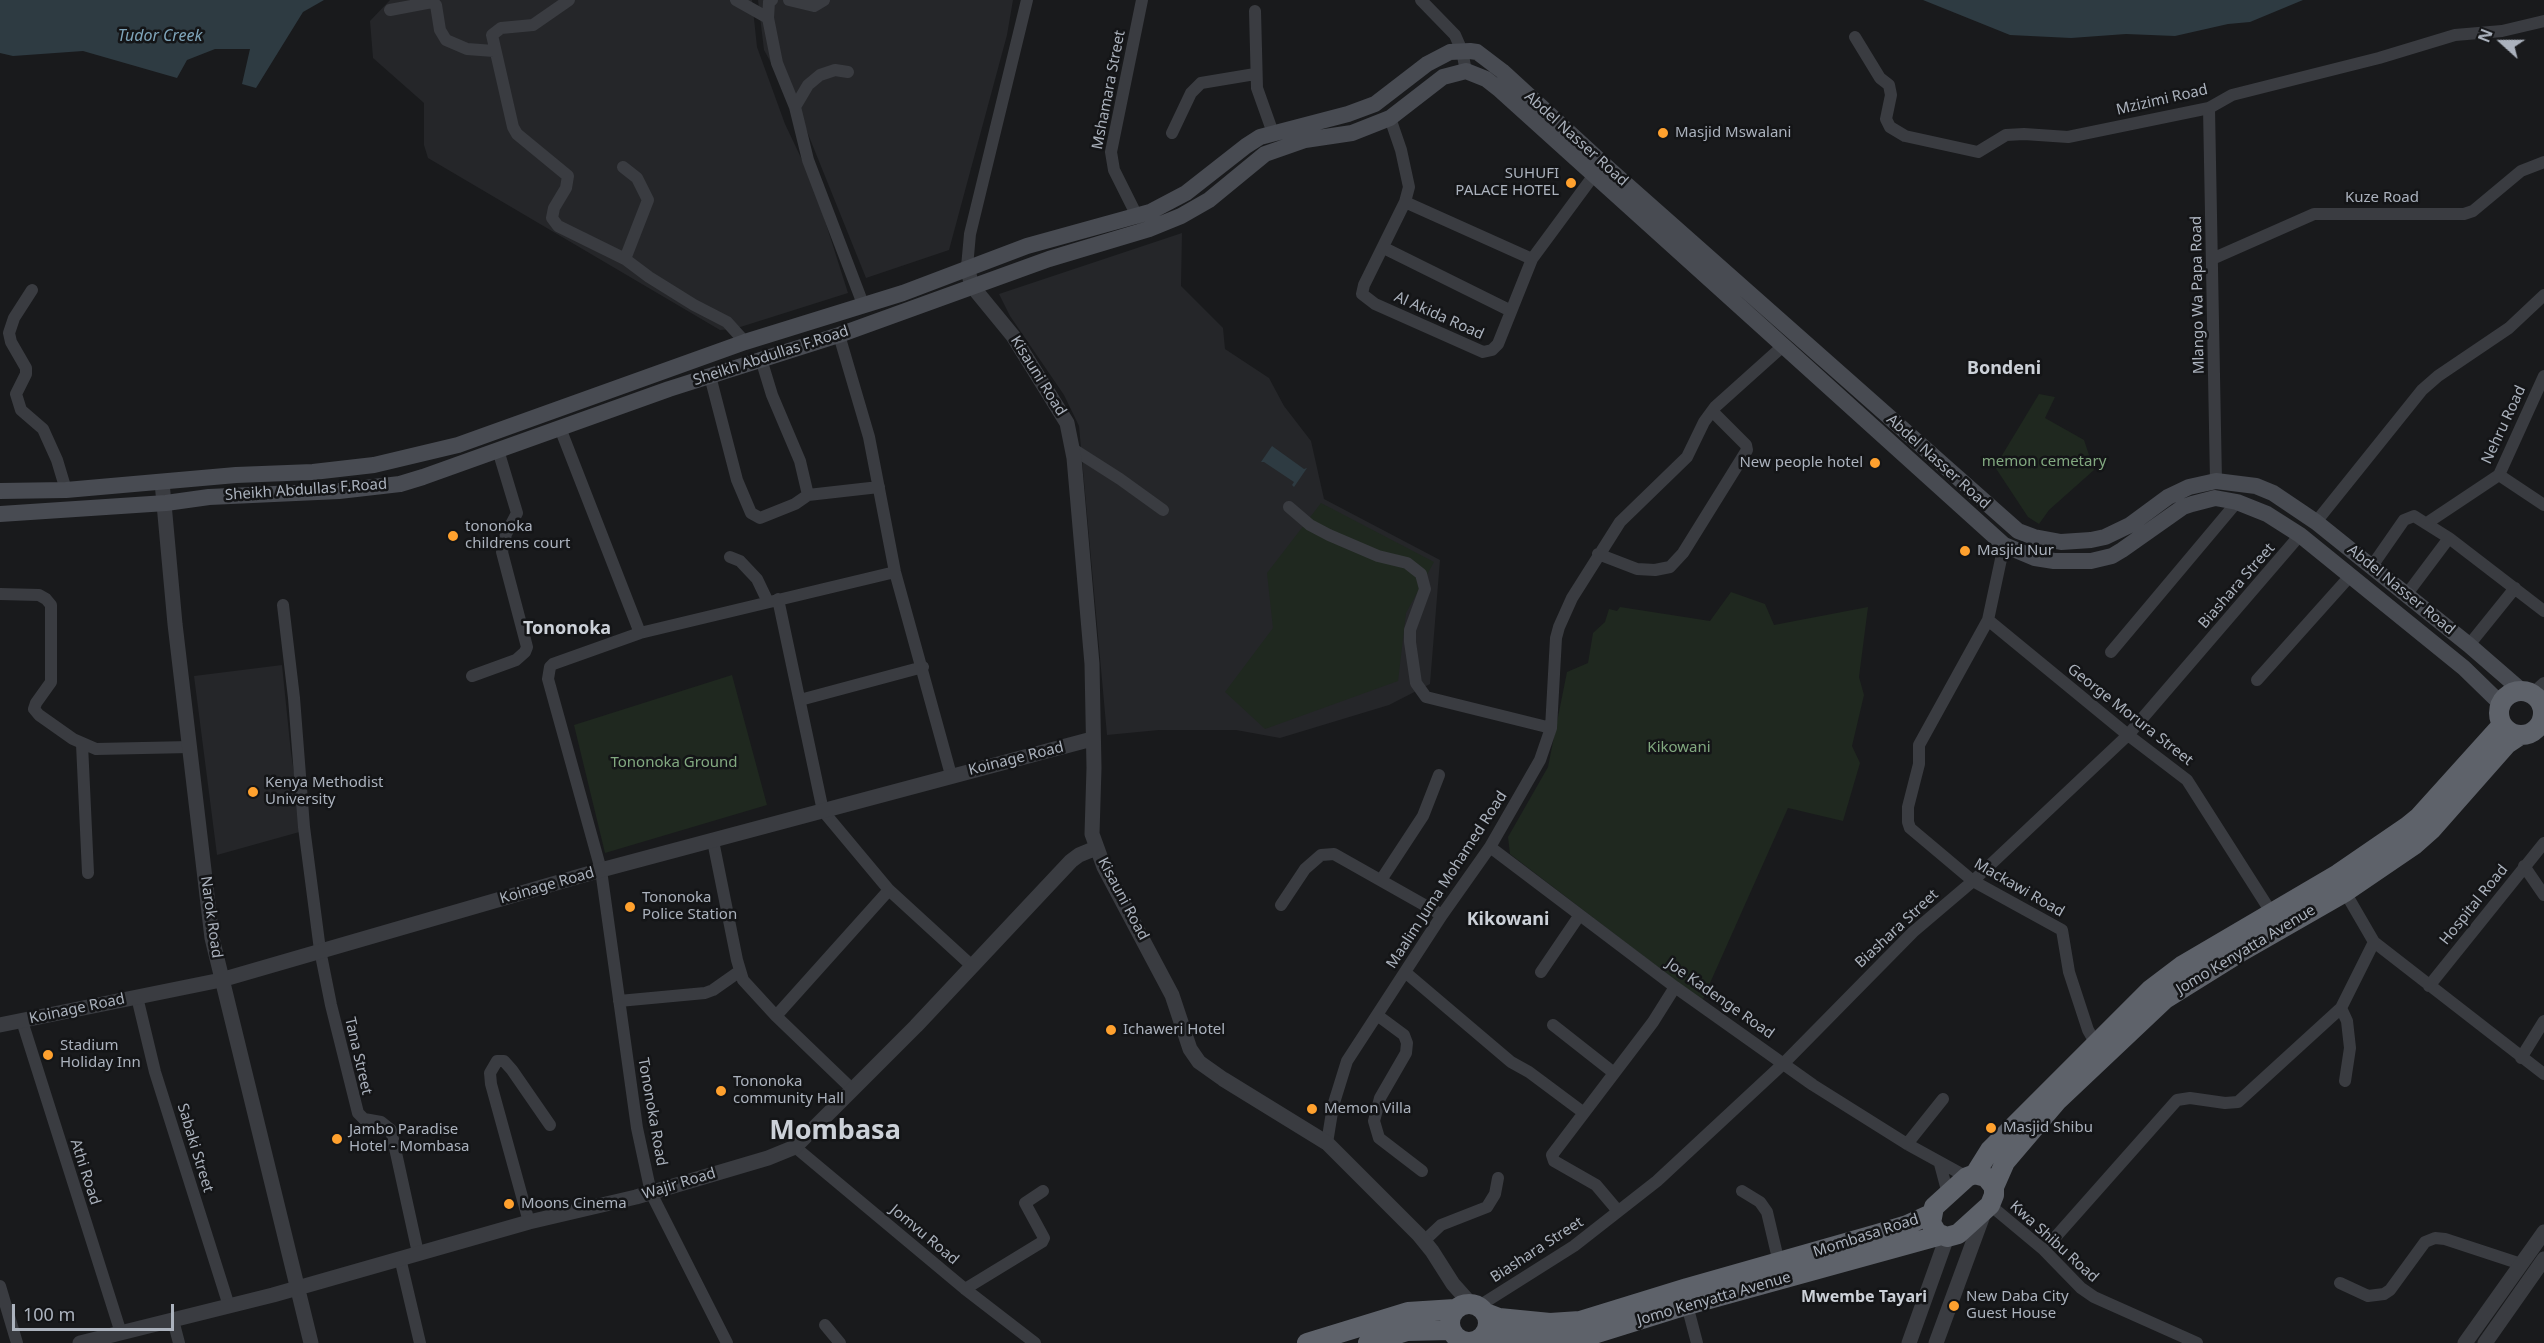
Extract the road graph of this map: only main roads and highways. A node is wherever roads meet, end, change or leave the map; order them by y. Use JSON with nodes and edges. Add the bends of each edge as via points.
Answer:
{"nodes":[{"id":1,"x":1462,"y":51,"type":"joint"},
{"id":2,"x":1466,"y":71,"type":"joint"},
{"id":3,"x":1746,"y":302,"type":"junction"},
{"id":4,"x":1826,"y":372,"type":"junction"},
{"id":5,"x":0,"y":491,"type":"edge"},
{"id":6,"x":0,"y":514,"type":"edge"},
{"id":7,"x":2537,"y":695,"type":"edge"},
{"id":8,"x":2501,"y":704,"type":"junction"},
{"id":9,"x":2502,"y":725,"type":"junction"},
{"id":10,"x":2532,"y":736,"type":"edge"},
{"id":11,"x":1971,"y":1175,"type":"junction"},
{"id":12,"x":1990,"y":1201,"type":"junction"},
{"id":13,"x":1931,"y":1214,"type":"junction"},
{"id":14,"x":1944,"y":1236,"type":"junction"},
{"id":15,"x":1473,"y":1308,"type":"junction"},
{"id":16,"x":1451,"y":1330,"type":"junction"},
{"id":17,"x":1476,"y":1340,"type":"edge"},
{"id":18,"x":1307,"y":1343,"type":"edge"},
{"id":19,"x":1368,"y":1343,"type":"edge"}],
"edges":[{"from":1,"to":3,"type":"main road","name":"Abdel Nasser Road","via":[[1477,52],[1502,71]]},
{"from":1,"to":5,"type":"main road","name":"Sheikh Abdullas F.Road","via":[[1450,52],[1427,64],[1375,104],[1273,133],[1246,146],[1163,206],[1027,246],[903,293],[745,342],[458,444],[374,465],[313,472]]},
{"from":2,"to":3,"type":"main road","name":"Abdel Nasser Road","via":[[1486,79]]},
{"from":2,"to":6,"type":"main road","name":"Sheikh Abdullas F.Road","via":[[1443,77],[1390,117],[1352,133],[1276,148],[1209,200],[1149,229],[1048,259],[839,335],[400,484]]},
{"from":3,"to":4,"type":"main road","name":"Abdel Nasser Road"},
{"from":3,"to":4,"type":"main road","name":"Abdel Nasser Road","via":[[1784,346]]},
{"from":4,"to":7,"type":"main road","name":"Abdel Nasser Road","via":[[2000,517],[2034,537],[2061,542],[2105,537],[2130,525],[2177,491],[2216,481],[2265,489],[2316,522]]},
{"from":4,"to":8,"type":"main road","name":"Abdel Nasser Road","via":[[2004,544],[2044,560],[2091,561],[2112,556],[2183,507],[2215,498],[2237,502],[2267,513],[2300,535],[2464,668]]},
{"from":7,"to":8,"type":"highway","via":[[2514,692]]},
{"from":7,"to":10,"type":"highway","via":[[2543,719]]},
{"from":8,"to":9,"type":"highway"},
{"from":9,"to":10,"type":"highway"},
{"from":9,"to":11,"type":"highway","name":"Jomo Kenyatta Avenue","via":[[2420,817],[2338,874],[2161,981],[1990,1150]]},
{"from":10,"to":12,"type":"highway","name":"Jomo Kenyatta Avenue","via":[[2506,744],[2427,834],[2405,852],[2165,999],[2057,1101],[2005,1162]]},
{"from":11,"to":12,"type":"highway","via":[[1986,1177]]},
{"from":11,"to":13,"type":"highway","name":"Jomo Kenyatta Avenue","via":[[1935,1205]]},
{"from":12,"to":14,"type":"highway","name":"Jomo Kenyatta Avenue","via":[[1958,1234]]},
{"from":13,"to":14,"type":"highway","via":[[1931,1222]]},
{"from":13,"to":15,"type":"highway","name":"Mombasa Road","via":[[1908,1225],[1574,1323],[1499,1318]]},
{"from":14,"to":17,"type":"highway","name":"Jomo Kenyatta Avenue","via":[[1569,1340]]},
{"from":15,"to":16,"type":"highway","via":[[1450,1318]]},
{"from":15,"to":17,"type":"highway","via":[[1488,1324]]},
{"from":15,"to":18,"type":"highway","name":"Mombasa Road","via":[[1408,1312]]},
{"from":16,"to":17,"type":"highway","name":"Jomo Kenyatta Avenue","via":[[1459,1340]]},
{"from":16,"to":19,"type":"highway","via":[[1407,1330]]}]}
